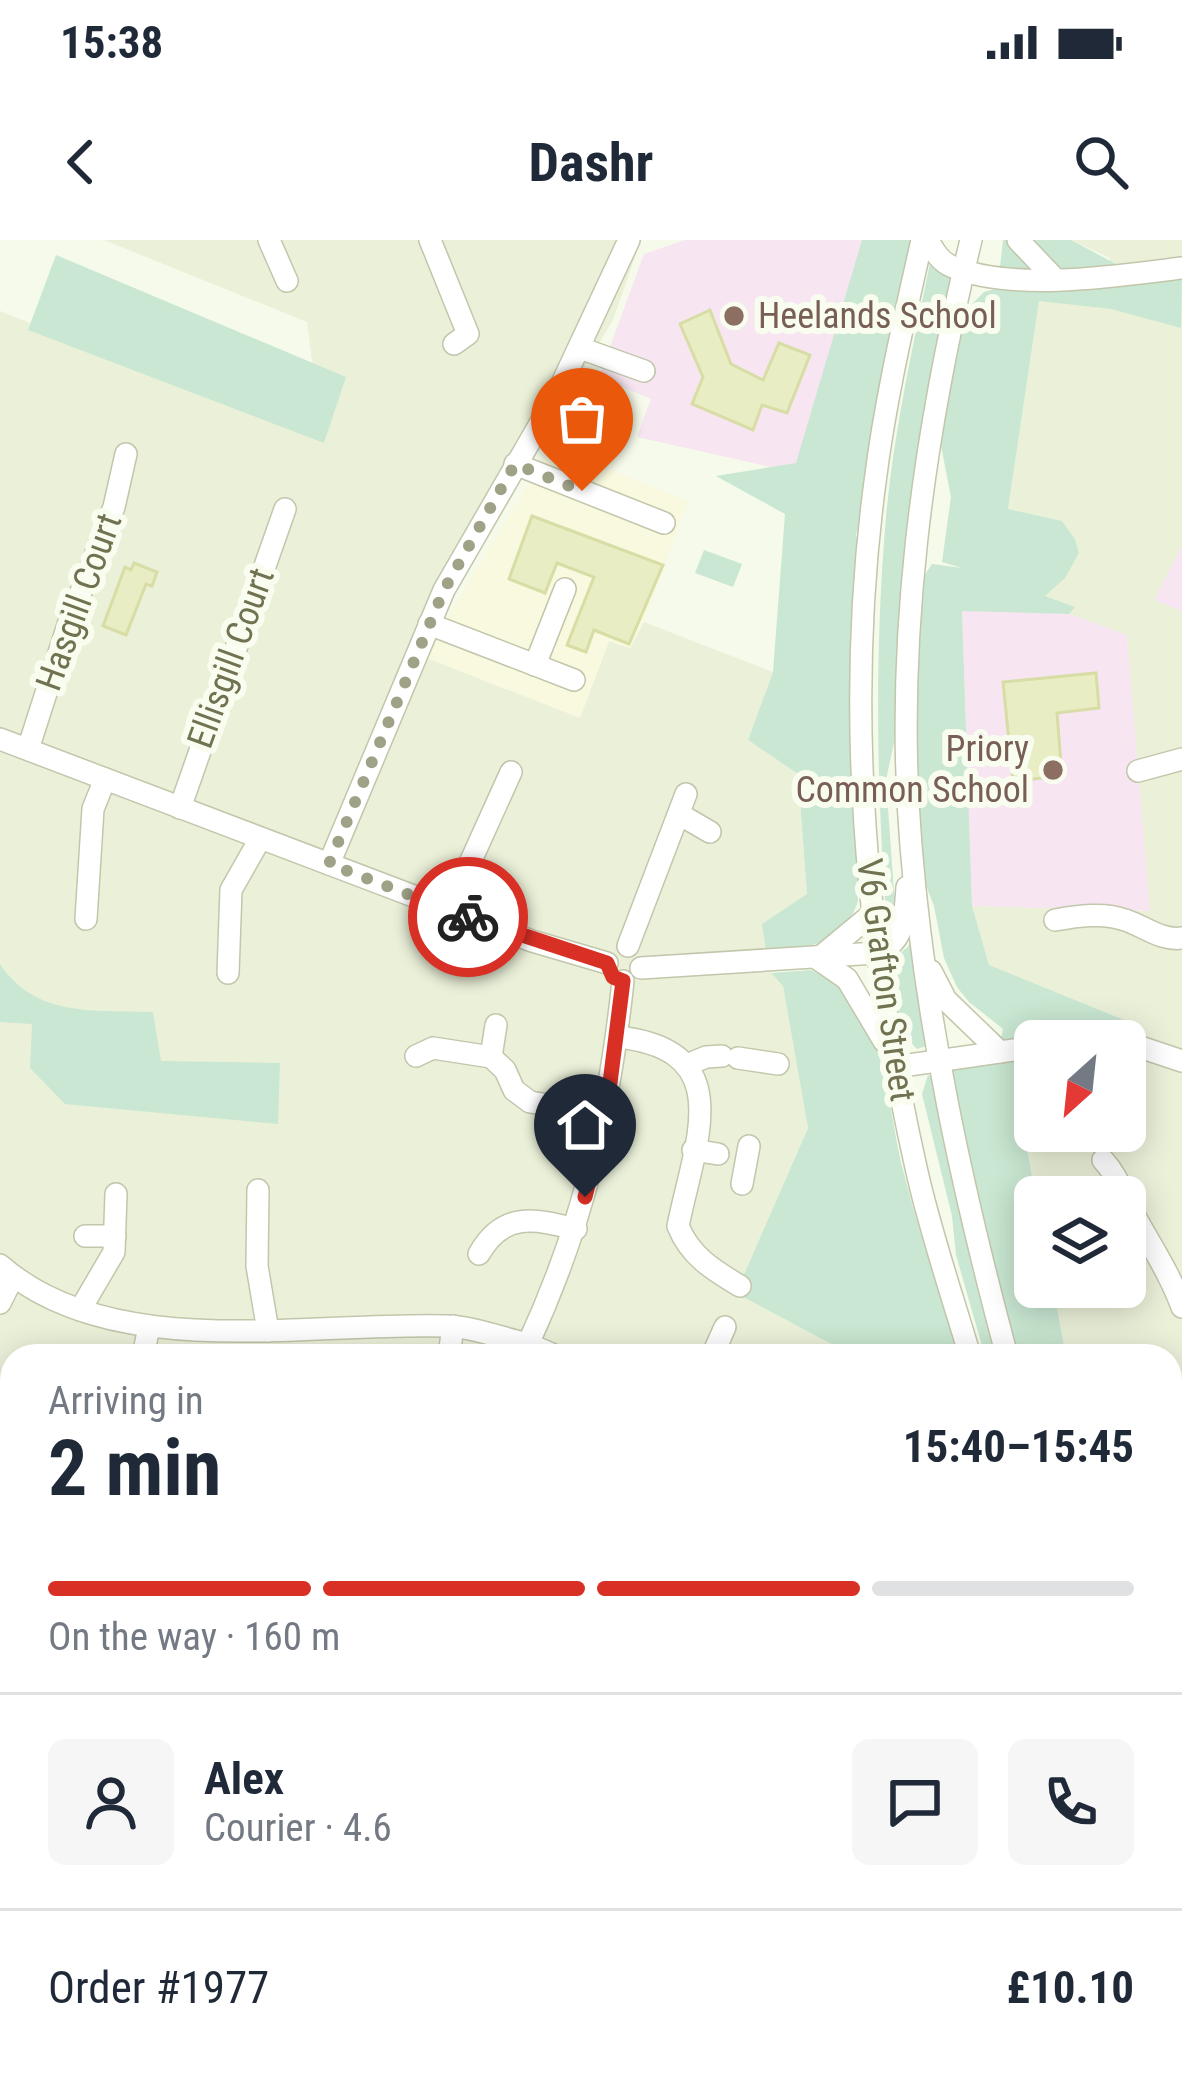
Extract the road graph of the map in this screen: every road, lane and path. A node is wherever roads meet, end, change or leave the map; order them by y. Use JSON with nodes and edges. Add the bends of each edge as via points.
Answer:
{"nodes":[{"id":1,"x":269,"y":240,"type":"edge"},
{"id":2,"x":430,"y":240,"type":"edge"},
{"id":3,"x":628,"y":240,"type":"edge"},
{"id":4,"x":925,"y":240,"type":"edge"},
{"id":5,"x":971,"y":240,"type":"edge"},
{"id":6,"x":1018,"y":240,"type":"edge"},
{"id":7,"x":1182,"y":268,"type":"edge"},
{"id":8,"x":964,"y":269,"type":"junction"},
{"id":9,"x":1056,"y":280,"type":"junction"},
{"id":10,"x":286,"y":281,"type":"dead end"},
{"id":11,"x":454,"y":344,"type":"dead end"},
{"id":12,"x":580,"y":348,"type":"junction"},
{"id":13,"x":644,"y":371,"type":"dead end"},
{"id":14,"x":126,"y":454,"type":"dead end"},
{"id":15,"x":515,"y":464,"type":"junction"},
{"id":16,"x":285,"y":509,"type":"dead end"},
{"id":17,"x":664,"y":524,"type":"dead end"},
{"id":18,"x":565,"y":589,"type":"dead end"},
{"id":19,"x":429,"y":624,"type":"junction"},
{"id":20,"x":535,"y":664,"type":"junction"},
{"id":21,"x":574,"y":680,"type":"dead end"},
{"id":22,"x":0,"y":739,"type":"edge"},
{"id":23,"x":28,"y":748,"type":"junction"},
{"id":24,"x":1182,"y":759,"type":"edge"},
{"id":25,"x":1138,"y":771,"type":"dead end"},
{"id":26,"x":511,"y":772,"type":"dead end"},
{"id":27,"x":105,"y":778,"type":"junction"},
{"id":28,"x":180,"y":808,"type":"junction"},
{"id":29,"x":710,"y":832,"type":"dead end"},
{"id":30,"x":260,"y":839,"type":"junction"},
{"id":31,"x":910,"y":844,"type":"junction"},
{"id":32,"x":329,"y":864,"type":"junction"},
{"id":33,"x":459,"y":914,"type":"junction"},
{"id":34,"x":872,"y":914,"type":"junction"},
{"id":35,"x":86,"y":919,"type":"dead end"},
{"id":36,"x":1055,"y":920,"type":"dead end"},
{"id":37,"x":1182,"y":938,"type":"edge"},
{"id":38,"x":628,"y":946,"type":"junction"},
{"id":39,"x":876,"y":953,"type":"junction"},
{"id":40,"x":924,"y":956,"type":"junction"},
{"id":41,"x":818,"y":959,"type":"junction"},
{"id":42,"x":607,"y":963,"type":"junction"},
{"id":43,"x":228,"y":973,"type":"dead end"},
{"id":44,"x":632,"y":975,"type":"junction"},
{"id":45,"x":496,"y":1025,"type":"dead end"},
{"id":46,"x":618,"y":1037,"type":"junction"},
{"id":47,"x":1146,"y":1049,"type":"edge"},
{"id":48,"x":1014,"y":1050,"type":"edge"},
{"id":49,"x":1000,"y":1052,"type":"junction"},
{"id":50,"x":416,"y":1057,"type":"dead end"},
{"id":51,"x":491,"y":1057,"type":"junction"},
{"id":52,"x":937,"y":1061,"type":"junction"},
{"id":53,"x":1182,"y":1061,"type":"edge"},
{"id":54,"x":894,"y":1062,"type":"junction"},
{"id":55,"x":688,"y":1064,"type":"junction"},
{"id":56,"x":778,"y":1064,"type":"dead end"},
{"id":57,"x":606,"y":1114,"type":"junction"},
{"id":58,"x":693,"y":1150,"type":"junction"},
{"id":59,"x":1119,"y":1167,"type":"dead end"},
{"id":60,"x":742,"y":1184,"type":"dead end"},
{"id":61,"x":258,"y":1190,"type":"dead end"},
{"id":62,"x":116,"y":1194,"type":"dead end"},
{"id":63,"x":576,"y":1229,"type":"junction"},
{"id":64,"x":85,"y":1236,"type":"dead end"},
{"id":65,"x":115,"y":1236,"type":"junction"},
{"id":66,"x":479,"y":1254,"type":"dead end"},
{"id":67,"x":7,"y":1271,"type":"edge"},
{"id":68,"x":740,"y":1286,"type":"dead end"},
{"id":69,"x":0,"y":1303,"type":"edge"},
{"id":70,"x":1182,"y":1307,"type":"edge"},
{"id":71,"x":80,"y":1310,"type":"junction"},
{"id":72,"x":453,"y":1326,"type":"junction"},
{"id":73,"x":149,"y":1327,"type":"junction"},
{"id":74,"x":725,"y":1327,"type":"dead end"},
{"id":75,"x":268,"y":1331,"type":"junction"},
{"id":76,"x":145,"y":1344,"type":"edge"},
{"id":77,"x":451,"y":1344,"type":"edge"},
{"id":78,"x":528,"y":1344,"type":"joint"},
{"id":79,"x":717,"y":1344,"type":"edge"},
{"id":80,"x":967,"y":1344,"type":"edge"},
{"id":81,"x":1004,"y":1344,"type":"edge"}],
"edges":[{"from":1,"to":10,"type":"street"},
{"from":2,"to":11,"type":"street","via":[[468,334]]},
{"from":3,"to":12,"type":"street"},
{"from":4,"to":8,"type":"street","via":[[938,258]]},
{"from":4,"to":34,"type":"street","name":"V6 Grafton Street","via":[[874,482],[865,587]]},
{"from":5,"to":8,"type":"street","name":"V6 Grafton Street"},
{"from":6,"to":9,"type":"street"},
{"from":7,"to":9,"type":"street"},
{"from":8,"to":9,"type":"street"},
{"from":8,"to":31,"type":"street","name":"V6 Grafton Street","via":[[920,509],[907,696]]},
{"from":12,"to":13,"type":"street"},
{"from":12,"to":15,"type":"street"},
{"from":14,"to":23,"type":"street","name":"Hasgill Court"},
{"from":15,"to":17,"type":"street"},
{"from":15,"to":19,"type":"street"},
{"from":16,"to":28,"type":"street","name":"Ellisgill Court"},
{"from":18,"to":20,"type":"street"},
{"from":19,"to":20,"type":"street"},
{"from":19,"to":32,"type":"street"},
{"from":20,"to":21,"type":"street"},
{"from":22,"to":23,"type":"street"},
{"from":23,"to":27,"type":"street"},
{"from":24,"to":25,"type":"street"},
{"from":26,"to":33,"type":"street","via":[[464,876]]},
{"from":27,"to":28,"type":"street"},
{"from":27,"to":35,"type":"street","via":[[93,809]]},
{"from":28,"to":30,"type":"street"},
{"from":29,"to":38,"type":"street","via":[[682,804]]},
{"from":30,"to":32,"type":"street"},
{"from":30,"to":43,"type":"street","via":[[231,890]]},
{"from":31,"to":39,"type":"street","via":[[899,938]]},
{"from":31,"to":40,"type":"street","name":"V6 Grafton Street"},
{"from":32,"to":33,"type":"street"},
{"from":33,"to":42,"type":"street"},
{"from":34,"to":39,"type":"street","name":"V6 Grafton Street"},
{"from":34,"to":41,"type":"street"},
{"from":36,"to":37,"type":"street","via":[[1120,917]]},
{"from":38,"to":42,"type":"street","via":[[615,948]]},
{"from":38,"to":44,"type":"street","via":[[639,953]]},
{"from":39,"to":41,"type":"street"},
{"from":39,"to":54,"type":"street","name":"V6 Grafton Street"},
{"from":40,"to":49,"type":"street","via":[[946,1000]]},
{"from":40,"to":52,"type":"street","name":"V6 Grafton Street"},
{"from":41,"to":44,"type":"street"},
{"from":41,"to":54,"type":"street","via":[[862,999]]},
{"from":42,"to":44,"type":"street","via":[[613,977]]},
{"from":44,"to":46,"type":"street"},
{"from":45,"to":51,"type":"street"},
{"from":46,"to":55,"type":"street","via":[[665,1046]]},
{"from":46,"to":57,"type":"street"},
{"from":47,"to":53,"type":"street"},
{"from":48,"to":49,"type":"street"},
{"from":49,"to":52,"type":"street"},
{"from":50,"to":51,"type":"street","via":[[433,1048]]},
{"from":51,"to":57,"type":"street","via":[[530,1102]]},
{"from":52,"to":54,"type":"street"},
{"from":52,"to":81,"type":"street","name":"V6 Grafton Street"},
{"from":54,"to":80,"type":"street","name":"V6 Grafton Street"},
{"from":55,"to":56,"type":"street","via":[[730,1057]]},
{"from":55,"to":58,"type":"street","via":[[700,1114]]},
{"from":57,"to":63,"type":"street"},
{"from":58,"to":60,"type":"street","via":[[736,1153]]},
{"from":58,"to":68,"type":"street","via":[[679,1226],[702,1262]]},
{"from":59,"to":70,"type":"street","via":[[1131,1209]]},
{"from":61,"to":75,"type":"street","via":[[257,1266]]},
{"from":62,"to":65,"type":"street"},
{"from":63,"to":66,"type":"street","via":[[525,1219],[490,1235]]},
{"from":63,"to":78,"type":"street"},
{"from":64,"to":65,"type":"street"},
{"from":65,"to":71,"type":"street"},
{"from":67,"to":69,"type":"street"},
{"from":67,"to":71,"type":"street"},
{"from":71,"to":73,"type":"street"},
{"from":72,"to":75,"type":"street"},
{"from":72,"to":77,"type":"street"},
{"from":72,"to":78,"type":"street"},
{"from":73,"to":75,"type":"street"},
{"from":73,"to":76,"type":"street"},
{"from":74,"to":79,"type":"street"}]}
